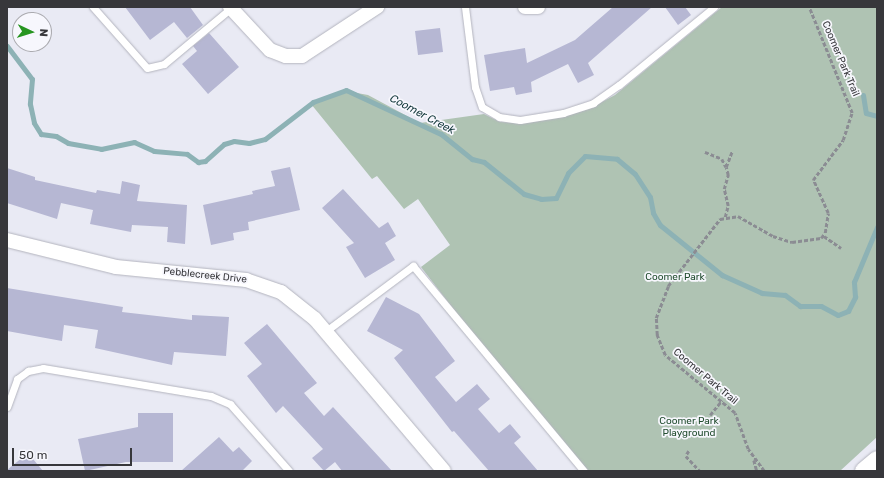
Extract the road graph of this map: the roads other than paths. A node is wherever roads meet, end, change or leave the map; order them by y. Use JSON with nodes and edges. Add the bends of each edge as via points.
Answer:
{"nodes":[{"id":1,"x":93,"y":7,"type":"edge"},
{"id":2,"x":230,"y":7,"type":"edge"},
{"id":3,"x":377,"y":7,"type":"edge"},
{"id":4,"x":465,"y":7,"type":"edge"},
{"id":5,"x":525,"y":7,"type":"edge"},
{"id":6,"x":538,"y":7,"type":"edge"},
{"id":7,"x":714,"y":7,"type":"edge"},
{"id":8,"x":7,"y":240,"type":"edge"},
{"id":9,"x":326,"y":331,"type":"junction"},
{"id":10,"x":7,"y":407,"type":"edge"},
{"id":11,"x":290,"y":471,"type":"edge"},
{"id":12,"x":444,"y":471,"type":"edge"},
{"id":13,"x":584,"y":471,"type":"edge"}],
"edges":[{"from":1,"to":2,"type":"lane","via":[[147,68],[164,64]]},
{"from":2,"to":3,"type":"street","via":[[270,50],[286,56],[302,56]]},
{"from":4,"to":7,"type":"lane","via":[[475,87],[482,107],[499,116],[520,120],[563,113],[594,103]]},
{"from":5,"to":6,"type":"street"},
{"from":8,"to":9,"type":"street","name":"Pebblecreek Drive","via":[[116,267],[246,280],[281,292]]},
{"from":9,"to":12,"type":"street","name":"Pebblecreek Drive"},
{"from":9,"to":13,"type":"lane","via":[[413,266]]},
{"from":10,"to":11,"type":"lane","via":[[17,379],[28,371],[43,368],[211,396],[230,404]]}]}
